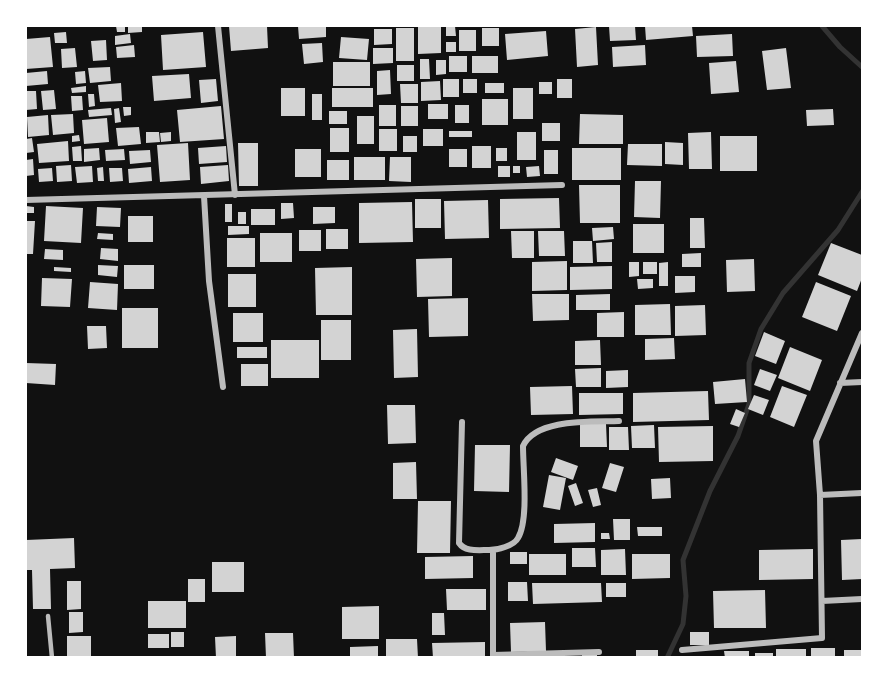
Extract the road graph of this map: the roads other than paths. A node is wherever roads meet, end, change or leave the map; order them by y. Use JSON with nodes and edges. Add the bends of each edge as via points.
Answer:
{"nodes":[{"id":1,"x":218,"y":26,"type":"edge"},
{"id":2,"x":562,"y":185,"type":"dead end"},
{"id":3,"x":235,"y":195,"type":"junction"},
{"id":4,"x":204,"y":196,"type":"junction"},
{"id":5,"x":26,"y":200,"type":"edge"},
{"id":6,"x":862,"y":333,"type":"edge"},
{"id":7,"x":862,"y":382,"type":"edge"},
{"id":8,"x":840,"y":383,"type":"junction"},
{"id":9,"x":223,"y":387,"type":"dead end"},
{"id":10,"x":619,"y":421,"type":"dead end"},
{"id":11,"x":462,"y":422,"type":"dead end"},
{"id":12,"x":862,"y":493,"type":"edge"},
{"id":13,"x":820,"y":495,"type":"junction"},
{"id":14,"x":493,"y":550,"type":"junction"},
{"id":15,"x":862,"y":599,"type":"edge"},
{"id":16,"x":822,"y":601,"type":"junction"},
{"id":17,"x":48,"y":616,"type":"dead end"},
{"id":18,"x":682,"y":650,"type":"dead end"},
{"id":19,"x":599,"y":652,"type":"dead end"},
{"id":20,"x":493,"y":656,"type":"edge"},
{"id":21,"x":52,"y":657,"type":"edge"}],
"edges":[{"from":1,"to":3,"type":"street"},
{"from":2,"to":3,"type":"street"},
{"from":3,"to":4,"type":"street"},
{"from":4,"to":5,"type":"street"},
{"from":4,"to":9,"type":"street","via":[[209,281]]},
{"from":6,"to":8,"type":"street"},
{"from":7,"to":8,"type":"street"},
{"from":8,"to":13,"type":"street","via":[[816,441]]},
{"from":10,"to":14,"type":"street","via":[[569,423],[527,438],[523,446],[523,523],[519,537],[515,543]]},
{"from":11,"to":14,"type":"street","via":[[459,543],[470,550]]},
{"from":12,"to":13,"type":"street"},
{"from":13,"to":16,"type":"street"},
{"from":14,"to":20,"type":"street"},
{"from":15,"to":16,"type":"street"},
{"from":16,"to":18,"type":"street","via":[[822,638]]},
{"from":17,"to":21,"type":"lane"},
{"from":19,"to":20,"type":"street"}]}
